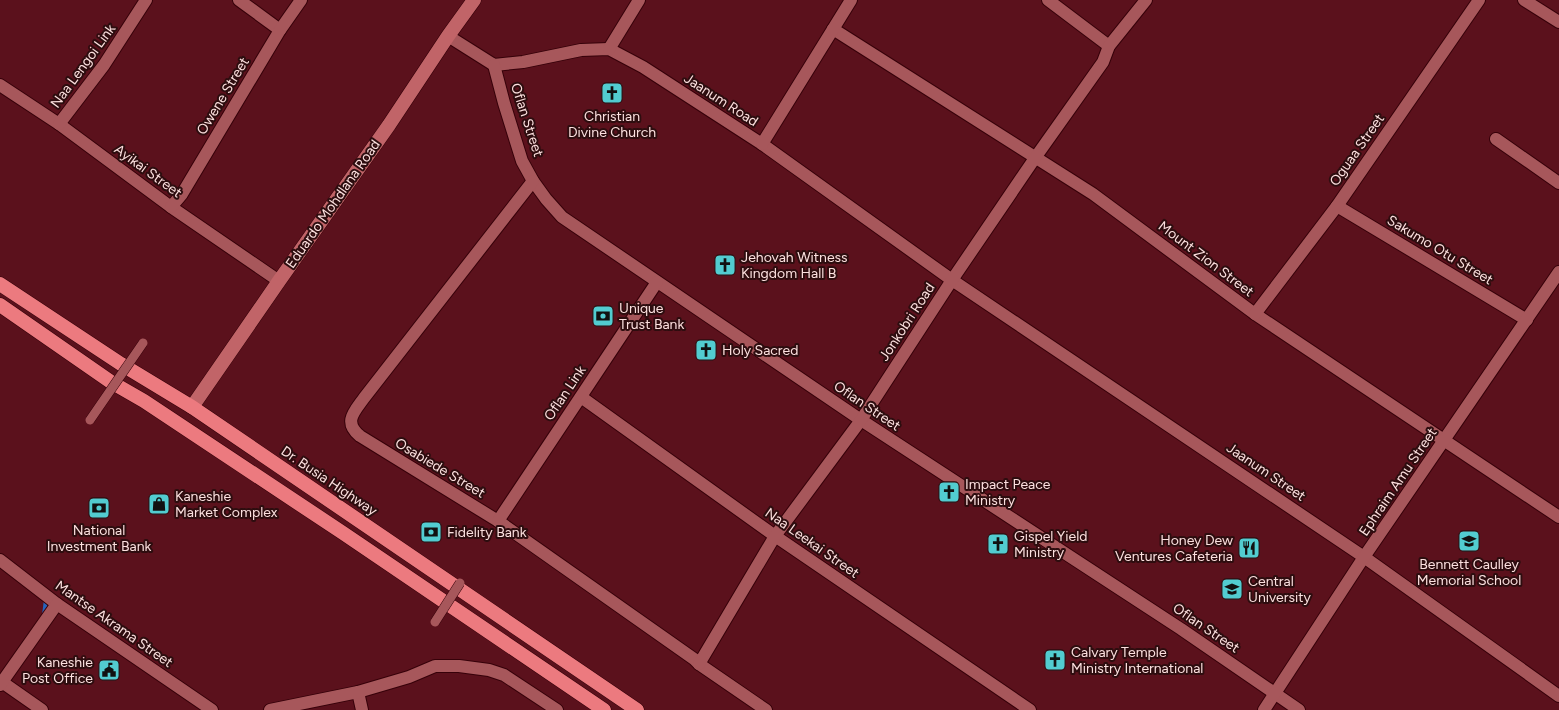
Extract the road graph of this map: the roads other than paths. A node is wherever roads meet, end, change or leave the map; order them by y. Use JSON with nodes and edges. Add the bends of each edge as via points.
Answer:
{"nodes":[{"id":1,"x":146,"y":0,"type":"edge"},
{"id":2,"x":239,"y":0,"type":"edge"},
{"id":3,"x":301,"y":0,"type":"edge"},
{"id":4,"x":474,"y":0,"type":"edge"},
{"id":5,"x":639,"y":0,"type":"edge"},
{"id":6,"x":850,"y":0,"type":"edge"},
{"id":7,"x":1048,"y":0,"type":"edge"},
{"id":8,"x":1146,"y":0,"type":"edge"},
{"id":9,"x":1479,"y":0,"type":"edge"},
{"id":10,"x":1524,"y":0,"type":"edge"},
{"id":11,"x":1559,"y":22,"type":"edge"},
{"id":12,"x":833,"y":29,"type":"junction"},
{"id":13,"x":280,"y":30,"type":"junction"},
{"id":14,"x":448,"y":36,"type":"junction"},
{"id":15,"x":1109,"y":46,"type":"junction"},
{"id":16,"x":609,"y":49,"type":"junction"},
{"id":17,"x":494,"y":65,"type":"junction"},
{"id":18,"x":0,"y":85,"type":"edge"},
{"id":19,"x":59,"y":124,"type":"junction"},
{"id":20,"x":1496,"y":139,"type":"dead end"},
{"id":21,"x":762,"y":144,"type":"junction"},
{"id":22,"x":1035,"y":158,"type":"junction"},
{"id":23,"x":533,"y":181,"type":"junction"},
{"id":24,"x":1559,"y":183,"type":"edge"},
{"id":25,"x":1337,"y":206,"type":"junction"},
{"id":26,"x":171,"y":207,"type":"junction"},
{"id":27,"x":1559,"y":272,"type":"edge"},
{"id":28,"x":952,"y":280,"type":"junction"},
{"id":29,"x":279,"y":281,"type":"junction"},
{"id":30,"x":657,"y":282,"type":"junction"},
{"id":31,"x":0,"y":284,"type":"edge"},
{"id":32,"x":0,"y":305,"type":"edge"},
{"id":33,"x":1255,"y":314,"type":"junction"},
{"id":34,"x":1527,"y":320,"type":"junction"},
{"id":35,"x":143,"y":343,"type":"dead end"},
{"id":36,"x":581,"y":397,"type":"junction"},
{"id":37,"x":192,"y":407,"type":"junction"},
{"id":38,"x":90,"y":420,"type":"dead end"},
{"id":39,"x":861,"y":420,"type":"junction"},
{"id":40,"x":1444,"y":441,"type":"junction"},
{"id":41,"x":1559,"y":517,"type":"edge"},
{"id":42,"x":498,"y":521,"type":"junction"},
{"id":43,"x":775,"y":536,"type":"junction"},
{"id":44,"x":1364,"y":557,"type":"junction"},
{"id":45,"x":0,"y":560,"type":"edge"},
{"id":46,"x":460,"y":583,"type":"dead end"},
{"id":47,"x":57,"y":604,"type":"junction"},
{"id":48,"x":434,"y":622,"type":"dead end"},
{"id":49,"x":699,"y":664,"type":"junction"},
{"id":50,"x":1,"y":684,"type":"edge"},
{"id":51,"x":358,"y":692,"type":"junction"},
{"id":52,"x":1275,"y":694,"type":"junction"},
{"id":53,"x":1559,"y":696,"type":"edge"},
{"id":54,"x":42,"y":710,"type":"edge"},
{"id":55,"x":212,"y":710,"type":"edge"},
{"id":56,"x":270,"y":710,"type":"edge"},
{"id":57,"x":362,"y":710,"type":"edge"},
{"id":58,"x":557,"y":710,"type":"edge"},
{"id":59,"x":604,"y":710,"type":"edge"},
{"id":60,"x":637,"y":710,"type":"edge"},
{"id":61,"x":766,"y":710,"type":"edge"},
{"id":62,"x":1030,"y":710,"type":"edge"},
{"id":63,"x":1264,"y":710,"type":"edge"},
{"id":64,"x":1298,"y":710,"type":"edge"}],
"edges":[{"from":1,"to":19,"type":"street","name":"Naa Lengoi Link","via":[[104,65]]},
{"from":2,"to":13,"type":"street"},
{"from":3,"to":13,"type":"street","name":"Owene Street"},
{"from":4,"to":14,"type":"main road","name":"Eduardo Mohdlana Road"},
{"from":5,"to":16,"type":"street"},
{"from":6,"to":12,"type":"street"},
{"from":7,"to":15,"type":"street"},
{"from":8,"to":15,"type":"street","name":"Jonkobri Road"},
{"from":9,"to":25,"type":"street","name":"Oguaa Street"},
{"from":10,"to":11,"type":"street"},
{"from":12,"to":21,"type":"street"},
{"from":12,"to":22,"type":"street","name":"Mount Zion Street"},
{"from":13,"to":26,"type":"street","name":"Owene Street","via":[[182,194]]},
{"from":14,"to":17,"type":"street"},
{"from":14,"to":29,"type":"main road","name":"Eduardo Mohdlana Road"},
{"from":15,"to":22,"type":"street","name":"Jonkobri Road","via":[[1103,62]]},
{"from":16,"to":17,"type":"street","name":"Jaanum Road","via":[[581,50]]},
{"from":16,"to":21,"type":"street","name":"Jaanum Road","via":[[643,67]]},
{"from":17,"to":23,"type":"street","name":"Oflan Street","via":[[522,161]]},
{"from":18,"to":19,"type":"street","name":"Ayikai Street"},
{"from":19,"to":26,"type":"street","name":"Ayikai Street"},
{"from":20,"to":24,"type":"street"},
{"from":21,"to":28,"type":"street","name":"Jaanum Road"},
{"from":22,"to":28,"type":"street","name":"Jonkobri Road"},
{"from":22,"to":33,"type":"street","name":"Mount Zion Street","via":[[1093,194]]},
{"from":23,"to":30,"type":"street","name":"Oflan Street","via":[[562,217]]},
{"from":23,"to":42,"type":"street","name":"Osabiede Street","via":[[364,398],[350,421],[352,430],[360,436]]},
{"from":25,"to":33,"type":"street","name":"Oguaa Street"},
{"from":25,"to":34,"type":"street","name":"Sakumo Otu Street"},
{"from":26,"to":29,"type":"street","name":"Ayikai Street"},
{"from":27,"to":34,"type":"street","name":"Ephraim Amu Street"},
{"from":28,"to":39,"type":"street","name":"Jonkobri Road"},
{"from":28,"to":44,"type":"street","name":"Jaanum Street"},
{"from":29,"to":37,"type":"main road","name":"Eduardo Mohdlana Road"},
{"from":30,"to":36,"type":"street","name":"Oflan Link"},
{"from":30,"to":39,"type":"street","name":"Oflan Street"},
{"from":31,"to":37,"type":"highway","name":"Dr. Busia Highway"},
{"from":32,"to":59,"type":"highway","via":[[110,382],[144,401]]},
{"from":33,"to":40,"type":"street","name":"Mount Zion Street"},
{"from":34,"to":40,"type":"street","name":"Ephraim Amu Street"},
{"from":35,"to":38,"type":"street","bridge":true},
{"from":36,"to":42,"type":"street","name":"Oflan Link"},
{"from":36,"to":43,"type":"street","name":"Naa Leekai Street"},
{"from":37,"to":60,"type":"highway","name":"Dr. Busia Highway"},
{"from":39,"to":43,"type":"street","name":"Jonkobri Road"},
{"from":39,"to":52,"type":"street","name":"Oflan Street"},
{"from":40,"to":41,"type":"street","name":"Mount Zion Street"},
{"from":40,"to":44,"type":"street","name":"Ephraim Amu Street"},
{"from":42,"to":49,"type":"street","name":"Osabiede Street"},
{"from":43,"to":49,"type":"street","name":"Jonkobri Road"},
{"from":43,"to":62,"type":"street","name":"Naa Leekai Street"},
{"from":44,"to":52,"type":"street","name":"Ephraim Amu Street"},
{"from":44,"to":53,"type":"street","name":"Jaanum Street"},
{"from":45,"to":47,"type":"street","name":"Mantse Akrama Street"},
{"from":46,"to":48,"type":"street","bridge":true},
{"from":47,"to":50,"type":"street"},
{"from":47,"to":55,"type":"street","name":"Mantse Akrama Street"},
{"from":49,"to":61,"type":"street","name":"Osabiede Street"},
{"from":50,"to":54,"type":"street"},
{"from":51,"to":56,"type":"street"},
{"from":51,"to":57,"type":"street"},
{"from":51,"to":58,"type":"street","via":[[435,666],[459,666],[504,675]]},
{"from":52,"to":63,"type":"street","name":"Ephraim Amu Street"},
{"from":52,"to":64,"type":"street","name":"Oflan Street"}]}
